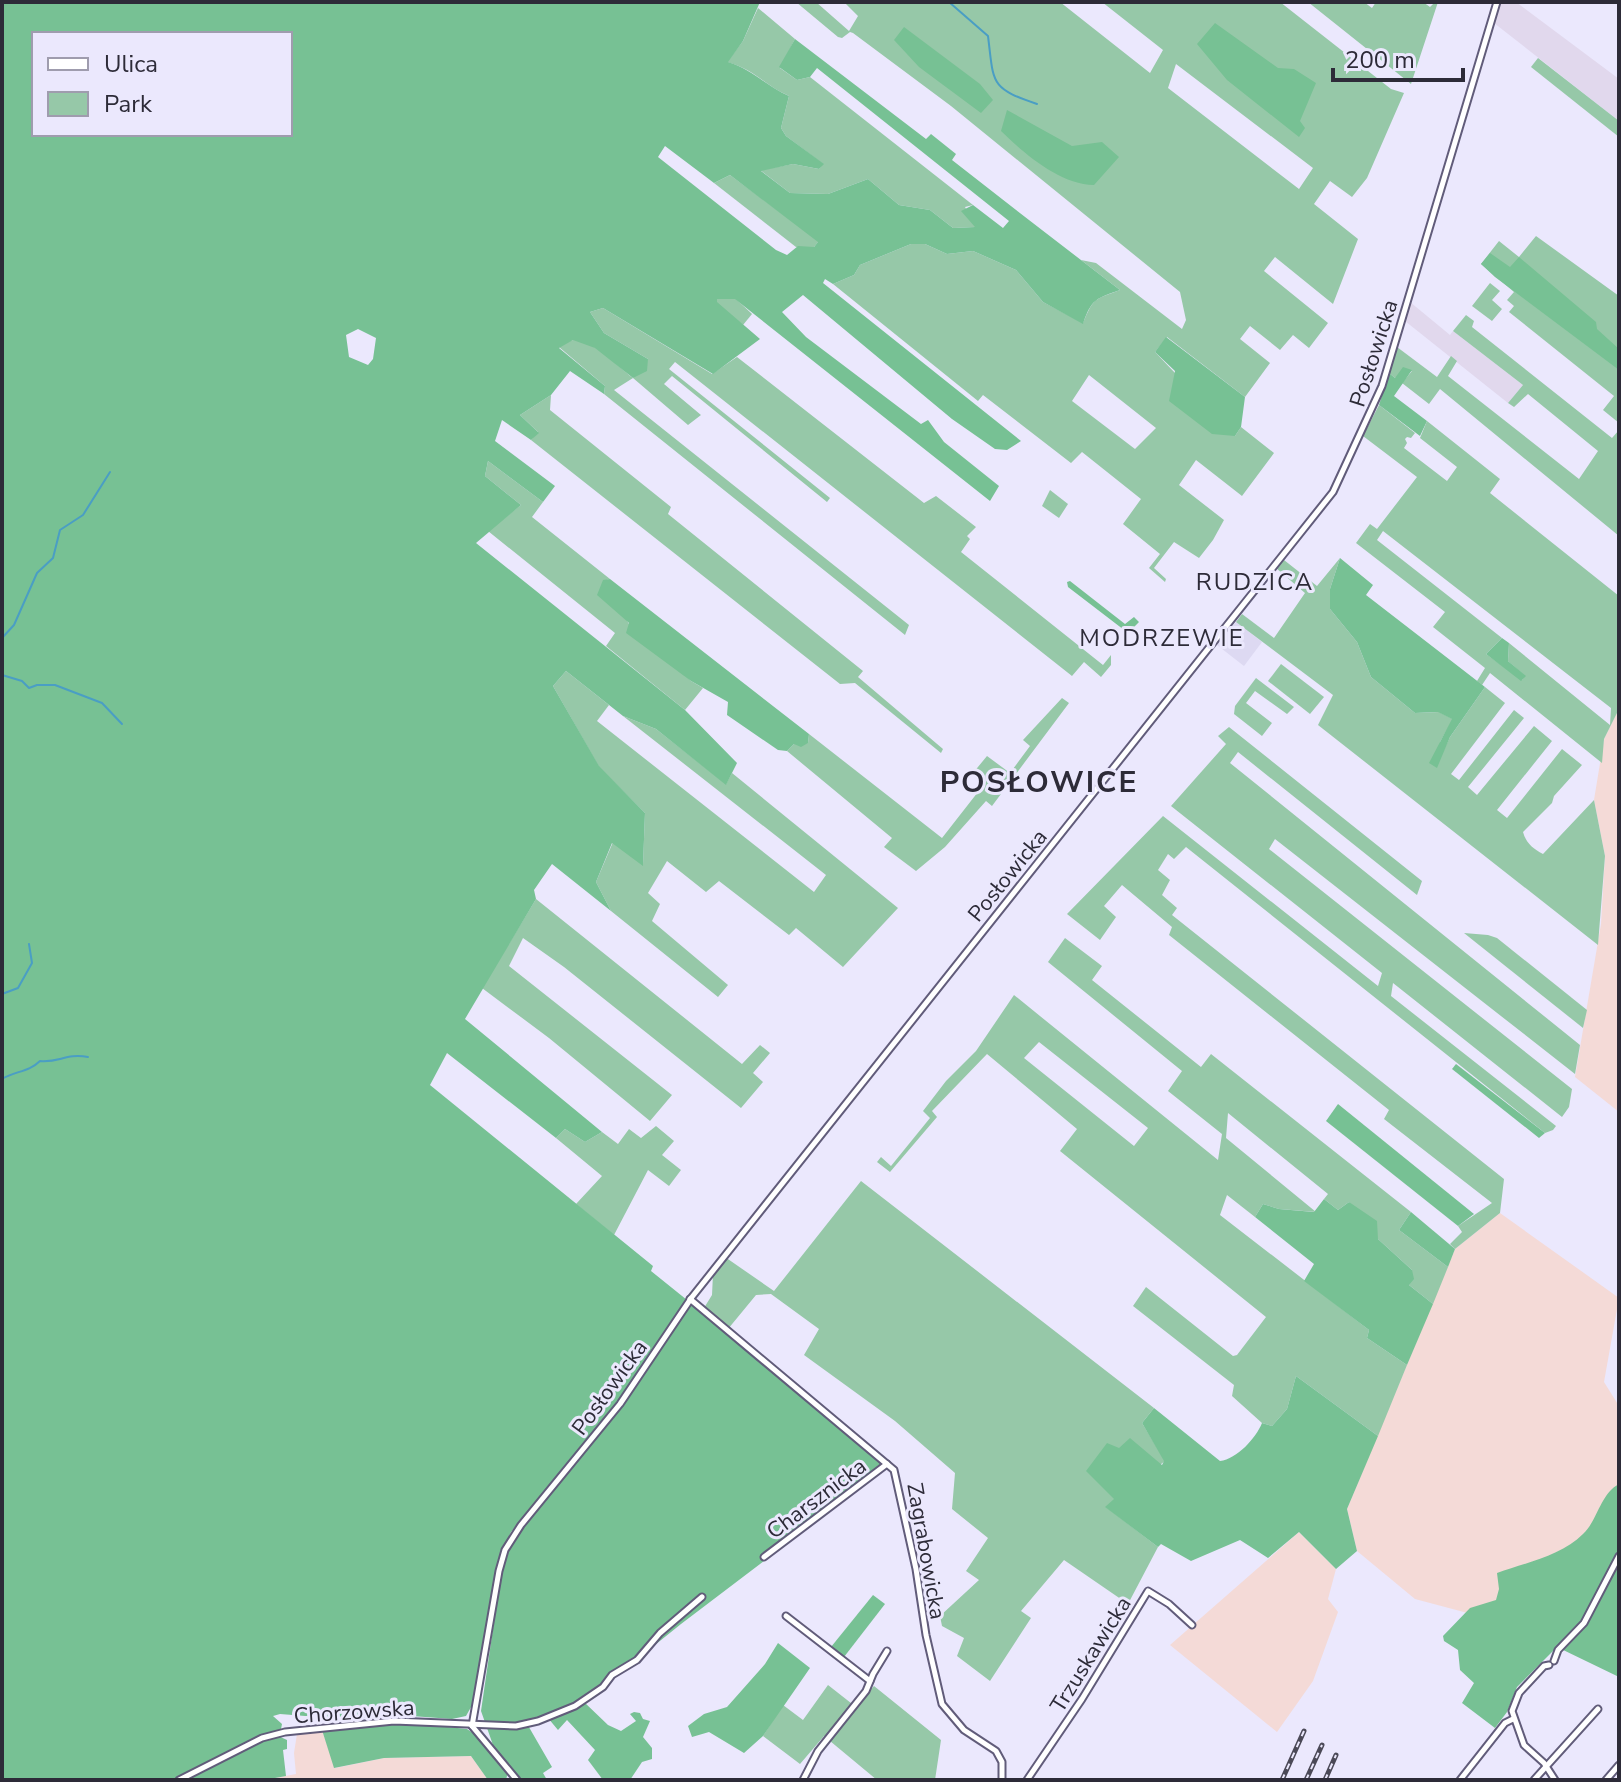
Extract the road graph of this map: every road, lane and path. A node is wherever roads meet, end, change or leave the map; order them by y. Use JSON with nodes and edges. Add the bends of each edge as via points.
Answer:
{"nodes":[{"id":1,"x":1497,"y":2,"type":"edge"},
{"id":2,"x":690,"y":1299,"type":"junction"},
{"id":3,"x":887,"y":1464,"type":"junction"},
{"id":4,"x":1619,"y":1556,"type":"edge"},
{"id":5,"x":764,"y":1557,"type":"dead end"},
{"id":6,"x":702,"y":1597,"type":"dead end"},
{"id":7,"x":786,"y":1616,"type":"dead end"},
{"id":8,"x":1192,"y":1625,"type":"dead end"},
{"id":9,"x":887,"y":1651,"type":"dead end"},
{"id":10,"x":870,"y":1681,"type":"junction"},
{"id":11,"x":1598,"y":1709,"type":"dead end"},
{"id":12,"x":1513,"y":1719,"type":"junction"},
{"id":13,"x":472,"y":1726,"type":"junction"},
{"id":14,"x":1619,"y":1765,"type":"edge"},
{"id":15,"x":1545,"y":1766,"type":"junction"},
{"id":16,"x":179,"y":1780,"type":"edge"},
{"id":17,"x":517,"y":1780,"type":"edge"},
{"id":18,"x":803,"y":1780,"type":"edge"},
{"id":19,"x":1002,"y":1780,"type":"edge"},
{"id":20,"x":1027,"y":1780,"type":"edge"},
{"id":21,"x":1460,"y":1780,"type":"edge"},
{"id":22,"x":1534,"y":1780,"type":"edge"},
{"id":23,"x":1555,"y":1780,"type":"edge"},
{"id":24,"x":1606,"y":1780,"type":"edge"}],
"edges":[{"from":1,"to":2,"type":"street","name":"Posłowicka","via":[[1382,386],[1329,498]]},
{"from":2,"to":3,"type":"street","name":"Zagrabowicka"},
{"from":2,"to":13,"type":"street","name":"Posłowicka","via":[[620,1404],[505,1550]]},
{"from":3,"to":5,"type":"street","name":"Charsznicka"},
{"from":3,"to":19,"type":"street","name":"Zagrabowicka","via":[[899,1482],[942,1704],[964,1730],[996,1751]]},
{"from":4,"to":12,"type":"street","via":[[1584,1623],[1514,1700]]},
{"from":6,"to":13,"type":"street","via":[[637,1660],[575,1706],[516,1726]]},
{"from":7,"to":10,"type":"street"},
{"from":8,"to":20,"type":"street","name":"Trzuskawicka","via":[[1148,1591]]},
{"from":9,"to":10,"type":"street"},
{"from":10,"to":18,"type":"street"},
{"from":11,"to":15,"type":"street"},
{"from":12,"to":15,"type":"street","via":[[1524,1745]]},
{"from":12,"to":21,"type":"street"},
{"from":13,"to":16,"type":"street","name":"Chorzowska","via":[[394,1721],[285,1732],[262,1738]]},
{"from":13,"to":17,"type":"street"},
{"from":14,"to":24,"type":"street"},
{"from":15,"to":22,"type":"street"},
{"from":15,"to":23,"type":"street"}]}
